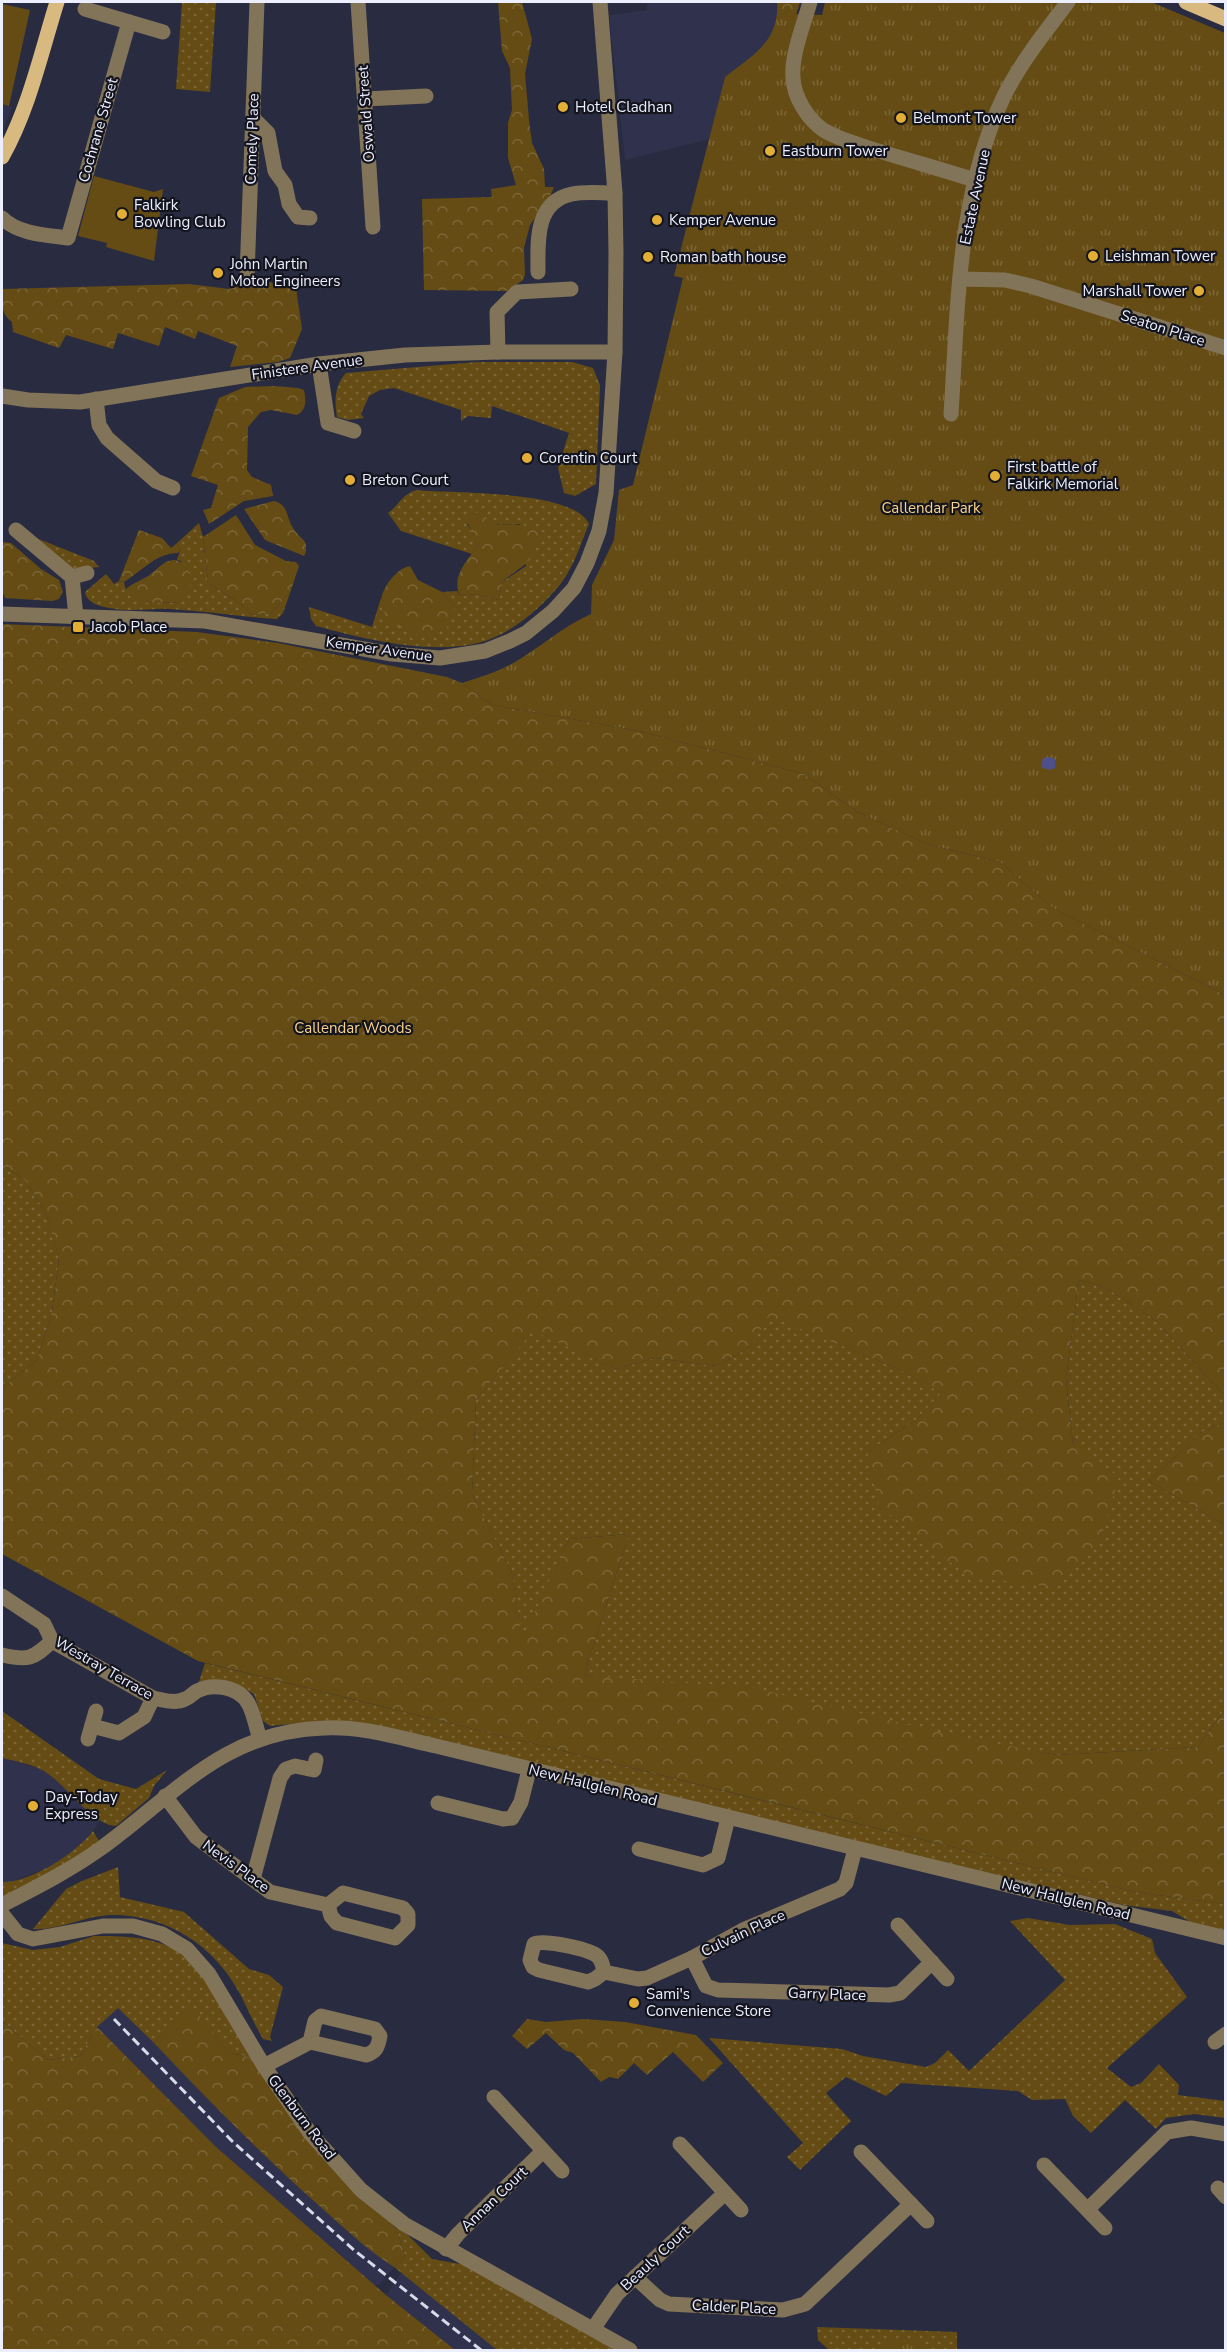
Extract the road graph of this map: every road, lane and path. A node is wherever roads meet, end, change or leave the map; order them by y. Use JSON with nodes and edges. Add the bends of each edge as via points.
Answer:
{"nodes":[{"id":1,"x":56,"y":2,"type":"edge"},
{"id":2,"x":257,"y":2,"type":"edge"},
{"id":3,"x":358,"y":2,"type":"edge"},
{"id":4,"x":600,"y":2,"type":"edge"},
{"id":5,"x":810,"y":2,"type":"edge"},
{"id":6,"x":1068,"y":2,"type":"edge"},
{"id":7,"x":1186,"y":2,"type":"edge"},
{"id":8,"x":85,"y":9,"type":"dead end"},
{"id":9,"x":1226,"y":19,"type":"edge"},
{"id":10,"x":129,"y":22,"type":"junction"},
{"id":11,"x":163,"y":32,"type":"dead end"},
{"id":12,"x":426,"y":96,"type":"dead end"},
{"id":13,"x":364,"y":99,"type":"junction"},
{"id":14,"x":253,"y":118,"type":"junction"},
{"id":15,"x":2,"y":157,"type":"edge"},
{"id":16,"x":975,"y":180,"type":"junction"},
{"id":17,"x":615,"y":193,"type":"junction"},
{"id":18,"x":2,"y":218,"type":"edge"},
{"id":19,"x":309,"y":218,"type":"dead end"},
{"id":20,"x":373,"y":227,"type":"dead end"},
{"id":21,"x":538,"y":272,"type":"dead end"},
{"id":22,"x":247,"y":276,"type":"dead end"},
{"id":23,"x":960,"y":279,"type":"junction"},
{"id":24,"x":571,"y":289,"type":"dead end"},
{"id":25,"x":1226,"y":348,"type":"edge"},
{"id":26,"x":498,"y":352,"type":"junction"},
{"id":27,"x":615,"y":352,"type":"junction"},
{"id":28,"x":319,"y":363,"type":"junction"},
{"id":29,"x":2,"y":396,"type":"edge"},
{"id":30,"x":96,"y":399,"type":"junction"},
{"id":31,"x":951,"y":414,"type":"dead end"},
{"id":32,"x":354,"y":431,"type":"dead end"},
{"id":33,"x":173,"y":488,"type":"dead end"},
{"id":34,"x":16,"y":530,"type":"dead end"},
{"id":35,"x":2,"y":614,"type":"edge"},
{"id":36,"x":76,"y":617,"type":"junction"},
{"id":37,"x":2,"y":1596,"type":"edge"},
{"id":38,"x":52,"y":1641,"type":"junction"},
{"id":39,"x":2,"y":1655,"type":"edge"},
{"id":40,"x":153,"y":1698,"type":"junction"},
{"id":41,"x":92,"y":1726,"type":"dead end"},
{"id":42,"x":260,"y":1739,"type":"junction"},
{"id":43,"x":316,"y":1760,"type":"dead end"},
{"id":44,"x":529,"y":1770,"type":"junction"},
{"id":45,"x":165,"y":1796,"type":"junction"},
{"id":46,"x":438,"y":1803,"type":"dead end"},
{"id":47,"x":728,"y":1818,"type":"junction"},
{"id":48,"x":639,"y":1849,"type":"dead end"},
{"id":49,"x":855,"y":1849,"type":"junction"},
{"id":50,"x":253,"y":1880,"type":"junction"},
{"id":51,"x":2,"y":1905,"type":"edge"},
{"id":52,"x":328,"y":1905,"type":"junction"},
{"id":53,"x":2,"y":1914,"type":"edge"},
{"id":54,"x":898,"y":1925,"type":"dead end"},
{"id":55,"x":1226,"y":1938,"type":"edge"},
{"id":56,"x":692,"y":1958,"type":"junction"},
{"id":57,"x":932,"y":1962,"type":"junction"},
{"id":58,"x":604,"y":1972,"type":"dead end"},
{"id":59,"x":947,"y":1979,"type":"dead end"},
{"id":60,"x":310,"y":2042,"type":"dead end"},
{"id":61,"x":264,"y":2066,"type":"junction"},
{"id":62,"x":494,"y":2097,"type":"dead end"},
{"id":63,"x":1226,"y":2134,"type":"edge"},
{"id":64,"x":680,"y":2144,"type":"dead end"},
{"id":65,"x":543,"y":2151,"type":"junction"},
{"id":66,"x":861,"y":2152,"type":"dead end"},
{"id":67,"x":1044,"y":2165,"type":"dead end"},
{"id":68,"x":562,"y":2171,"type":"dead end"},
{"id":69,"x":725,"y":2193,"type":"junction"},
{"id":70,"x":911,"y":2204,"type":"junction"},
{"id":71,"x":1088,"y":2209,"type":"junction"},
{"id":72,"x":741,"y":2210,"type":"dead end"},
{"id":73,"x":927,"y":2221,"type":"dead end"},
{"id":74,"x":1105,"y":2228,"type":"dead end"},
{"id":75,"x":446,"y":2249,"type":"junction"},
{"id":76,"x":635,"y":2277,"type":"junction"},
{"id":77,"x":593,"y":2329,"type":"junction"},
{"id":78,"x":630,"y":2350,"type":"edge"}],
"edges":[{"from":1,"to":15,"type":"main road","via":[[26,102]]},
{"from":2,"to":14,"type":"street","name":"Comely Place"},
{"from":3,"to":13,"type":"street","name":"Oswald Street"},
{"from":4,"to":17,"type":"street","name":"Kemper Avenue"},
{"from":5,"to":16,"type":"street","via":[[793,78],[799,99],[813,119],[829,133],[857,144]]},
{"from":6,"to":16,"type":"street","name":"Estate Avenue","via":[[1005,95]]},
{"from":7,"to":9,"type":"main road"},
{"from":8,"to":10,"type":"street"},
{"from":10,"to":11,"type":"street"},
{"from":10,"to":18,"type":"street","name":"Cochrane Street","via":[[68,238],[39,234],[8,224]]},
{"from":12,"to":13,"type":"street"},
{"from":13,"to":20,"type":"street","name":"Oswald Street"},
{"from":14,"to":19,"type":"street","via":[[268,133],[275,171],[285,185],[289,204],[298,217]]},
{"from":14,"to":22,"type":"street","name":"Comely Place"},
{"from":16,"to":23,"type":"street","name":"Estate Avenue"},
{"from":17,"to":21,"type":"street","via":[[573,193],[559,199],[540,222]]},
{"from":17,"to":27,"type":"street","name":"Kemper Avenue"},
{"from":23,"to":25,"type":"street","name":"Seaton Place","via":[[1005,280],[1031,286]]},
{"from":23,"to":31,"type":"street","name":"Estate Avenue"},
{"from":24,"to":26,"type":"street","via":[[517,291],[497,312]]},
{"from":26,"to":27,"type":"street","name":"Finistere Avenue"},
{"from":26,"to":28,"type":"street","name":"Finistere Avenue"},
{"from":27,"to":36,"type":"street","name":"Kemper Avenue","via":[[606,493],[594,548],[564,600],[542,622],[510,641],[459,657],[417,657],[205,621]]},
{"from":28,"to":30,"type":"street","name":"Finistere Avenue"},
{"from":28,"to":32,"type":"street","via":[[328,423]]},
{"from":29,"to":30,"type":"street","name":"Finistere Avenue","via":[[53,402]]},
{"from":30,"to":33,"type":"street","via":[[99,424],[107,438],[156,481]]},
{"from":34,"to":36,"type":"street","via":[[80,575]]},
{"from":35,"to":36,"type":"street","name":"Kemper Avenue"},
{"from":37,"to":38,"type":"street","name":"Westray Terrace","via":[[44,1624]]},
{"from":38,"to":39,"type":"street","via":[[30,1658],[19,1660]]},
{"from":38,"to":40,"type":"street","name":"Westray Terrace"},
{"from":40,"to":41,"type":"street","via":[[144,1717],[119,1733]]},
{"from":40,"to":42,"type":"street","name":"Westray Terrace","via":[[167,1702],[185,1700],[209,1687],[236,1692],[248,1702]]},
{"from":42,"to":44,"type":"street","name":"New Hallglen Road","via":[[302,1729],[347,1728]]},
{"from":42,"to":45,"type":"street","name":"New Hallglen Road","via":[[223,1756]]},
{"from":43,"to":50,"type":"street","via":[[314,1770],[295,1766],[286,1769],[280,1778]]},
{"from":44,"to":46,"type":"street","via":[[521,1802],[512,1818]]},
{"from":44,"to":47,"type":"street","name":"New Hallglen Road"},
{"from":45,"to":50,"type":"street","name":"Nevis Place","via":[[196,1837]]},
{"from":45,"to":51,"type":"street","name":"New Hallglen Road","via":[[66,1872]]},
{"from":47,"to":48,"type":"street","via":[[718,1858],[703,1865]]},
{"from":47,"to":49,"type":"street","name":"New Hallglen Road"},
{"from":49,"to":55,"type":"street","name":"New Hallglen Road"},
{"from":49,"to":56,"type":"street","name":"Culvain Place","via":[[846,1883],[840,1889],[743,1930]]},
{"from":50,"to":52,"type":"street","name":"Nevis Place","via":[[270,1892]]},
{"from":52,"to":52,"type":"street","via":[[337,1923],[395,1938],[408,1925],[408,1914],[403,1908],[343,1893]]},
{"from":53,"to":61,"type":"street","name":"Glenburn Road","via":[[18,1934],[33,1939],[103,1926],[133,1926],[162,1934],[188,1949],[209,1974]]},
{"from":54,"to":57,"type":"street"},
{"from":56,"to":57,"type":"street","name":"Garry Place","via":[[706,1986],[718,1990],[873,1996],[900,1993]]},
{"from":56,"to":58,"type":"street","name":"Culvain Place","via":[[638,1980]]},
{"from":57,"to":59,"type":"street"},
{"from":60,"to":61,"type":"street"},
{"from":61,"to":75,"type":"street","name":"Glenburn Road","via":[[310,2133],[361,2190],[404,2224]]},
{"from":62,"to":65,"type":"street"},
{"from":63,"to":71,"type":"street","via":[[1191,2128],[1167,2132]]},
{"from":64,"to":69,"type":"street"},
{"from":65,"to":68,"type":"street"},
{"from":65,"to":75,"type":"street","name":"Annan Court"},
{"from":66,"to":70,"type":"street"},
{"from":67,"to":71,"type":"street"},
{"from":69,"to":72,"type":"street"},
{"from":69,"to":76,"type":"street","name":"Beauly Court"},
{"from":70,"to":73,"type":"street"},
{"from":70,"to":76,"type":"street","name":"Calder Place","via":[[805,2304],[794,2308],[669,2304]]},
{"from":71,"to":74,"type":"street"},
{"from":75,"to":77,"type":"street","name":"Glenburn Road"},
{"from":76,"to":77,"type":"street","name":"Beauly Court","via":[[616,2294]]},
{"from":77,"to":78,"type":"street","name":"Glenburn Road"}]}
